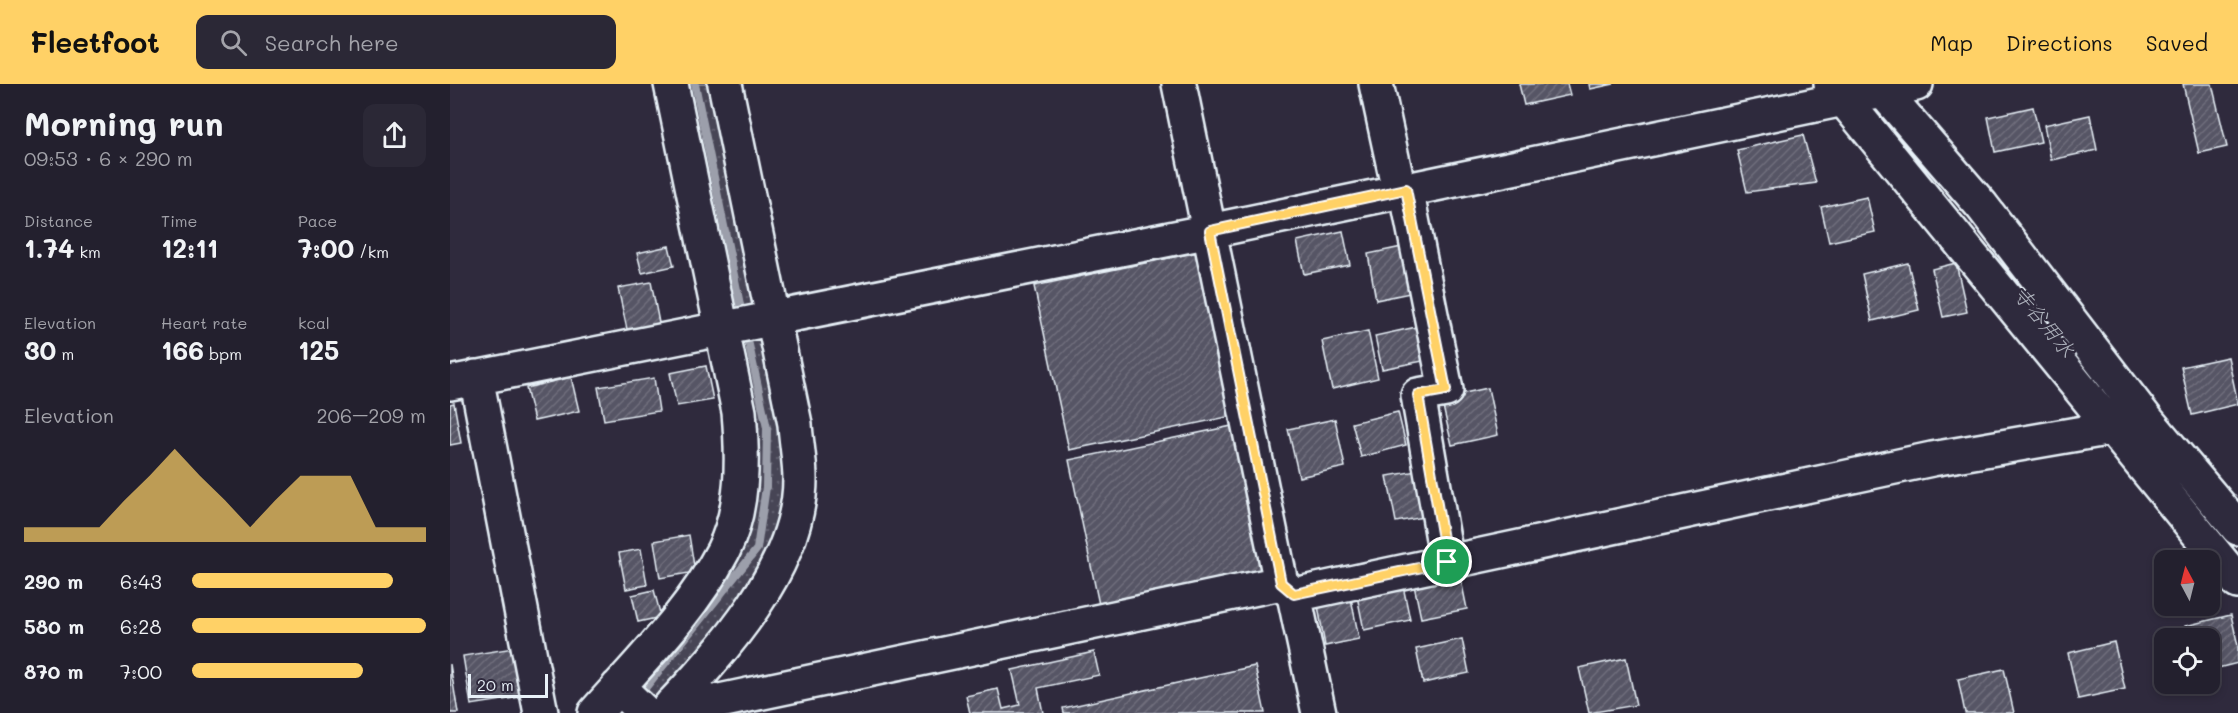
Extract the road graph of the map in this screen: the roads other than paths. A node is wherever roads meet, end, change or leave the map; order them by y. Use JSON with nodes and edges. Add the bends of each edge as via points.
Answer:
{"nodes":[{"id":1,"x":671,"y":84,"type":"edge"},
{"id":2,"x":725,"y":84,"type":"edge"},
{"id":3,"x":1179,"y":84,"type":"edge"},
{"id":4,"x":1376,"y":84,"type":"edge"},
{"id":5,"x":1916,"y":84,"type":"edge"},
{"id":6,"x":1880,"y":89,"type":"edge"},
{"id":7,"x":1839,"y":93,"type":"edge"},
{"id":8,"x":1403,"y":190,"type":"junction"},
{"id":9,"x":1210,"y":231,"type":"junction"},
{"id":10,"x":775,"y":319,"type":"junction"},
{"id":11,"x":723,"y":329,"type":"junction"},
{"id":12,"x":463,"y":380,"type":"edge"},
{"id":13,"x":2129,"y":423,"type":"junction"},
{"id":14,"x":2238,"y":528,"type":"edge"},
{"id":15,"x":1447,"y":562,"type":"junction"},
{"id":16,"x":2238,"y":582,"type":"edge"},
{"id":17,"x":1288,"y":589,"type":"junction"},
{"id":18,"x":618,"y":687,"type":"junction"},
{"id":19,"x":660,"y":710,"type":"edge"},
{"id":20,"x":541,"y":713,"type":"edge"},
{"id":21,"x":595,"y":713,"type":"edge"},
{"id":22,"x":1319,"y":713,"type":"edge"}],
"edges":[{"from":1,"to":11,"type":"street"},
{"from":2,"to":10,"type":"street"},
{"from":3,"to":9,"type":"street"},
{"from":4,"to":8,"type":"street"},
{"from":5,"to":6,"type":"street"},
{"from":6,"to":7,"type":"street"},
{"from":6,"to":13,"type":"street","via":[[1982,206]]},
{"from":7,"to":8,"type":"street"},
{"from":7,"to":13,"type":"street"},
{"from":8,"to":9,"type":"street"},
{"from":8,"to":15,"type":"street","via":[[1446,390],[1418,395]]},
{"from":9,"to":10,"type":"street"},
{"from":9,"to":17,"type":"street"},
{"from":10,"to":11,"type":"street"},
{"from":10,"to":19,"type":"street","via":[[795,424],[800,480],[792,528],[777,566],[747,620]]},
{"from":11,"to":12,"type":"street"},
{"from":11,"to":18,"type":"street","via":[[739,412],[742,453],[738,500],[723,550],[686,608]]},
{"from":12,"to":20,"type":"street"},
{"from":13,"to":14,"type":"street"},
{"from":13,"to":15,"type":"street","via":[[1932,459]]},
{"from":13,"to":16,"type":"street"},
{"from":15,"to":17,"type":"street"},
{"from":17,"to":19,"type":"street"},
{"from":17,"to":22,"type":"street"},
{"from":18,"to":19,"type":"street"},
{"from":18,"to":21,"type":"street"}]}
